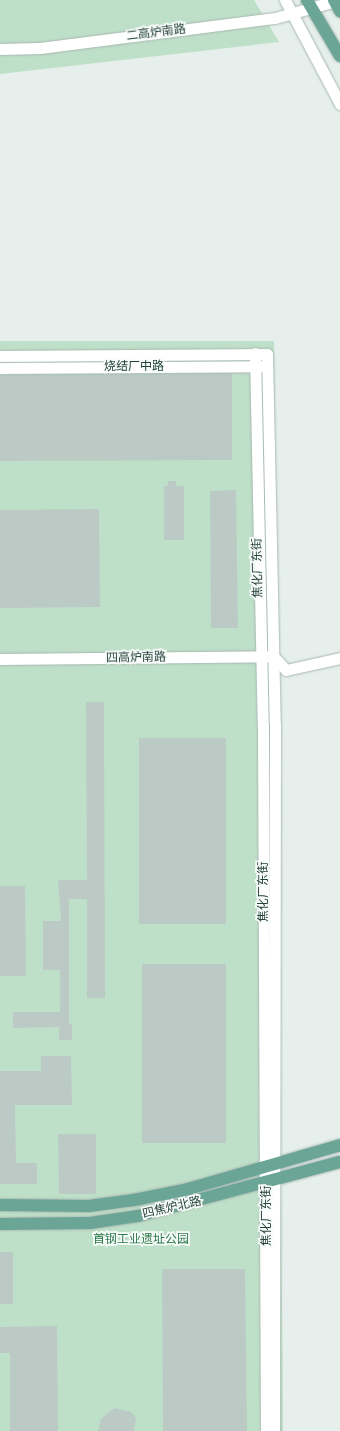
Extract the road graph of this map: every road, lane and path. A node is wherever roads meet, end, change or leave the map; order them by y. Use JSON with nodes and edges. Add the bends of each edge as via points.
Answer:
{"nodes":[{"id":1,"x":285,"y":0,"type":"edge"},
{"id":2,"x":337,"y":3,"type":"edge"},
{"id":3,"x":309,"y":4,"type":"edge"},
{"id":4,"x":293,"y":13,"type":"junction"},
{"id":5,"x":0,"y":49,"type":"edge"},
{"id":6,"x":340,"y":56,"type":"edge"},
{"id":7,"x":340,"y":104,"type":"edge"},
{"id":8,"x":255,"y":353,"type":"junction"},
{"id":9,"x":268,"y":354,"type":"joint"},
{"id":10,"x":0,"y":356,"type":"edge"},
{"id":11,"x":254,"y":366,"type":"junction"},
{"id":12,"x":268,"y":366,"type":"junction"},
{"id":13,"x":0,"y":368,"type":"edge"},
{"id":14,"x":273,"y":656,"type":"junction"},
{"id":15,"x":260,"y":657,"type":"junction"},
{"id":16,"x":340,"y":658,"type":"edge"},
{"id":17,"x":0,"y":659,"type":"edge"},
{"id":18,"x":340,"y":1145,"type":"edge"},
{"id":19,"x":340,"y":1162,"type":"edge"},
{"id":20,"x":271,"y":1164,"type":"junction"},
{"id":21,"x":272,"y":1182,"type":"junction"},
{"id":22,"x":0,"y":1205,"type":"edge"},
{"id":23,"x":0,"y":1224,"type":"edge"},
{"id":24,"x":266,"y":1431,"type":"edge"},
{"id":25,"x":274,"y":1431,"type":"edge"}],
"edges":[{"from":1,"to":4,"type":"street"},
{"from":2,"to":3,"type":"street","name":"二高炉南路"},
{"from":3,"to":4,"type":"street","name":"二高炉南路"},
{"from":3,"to":6,"type":"main road"},
{"from":4,"to":5,"type":"street","name":"二高炉南路","via":[[40,48]]},
{"from":4,"to":7,"type":"street"},
{"from":8,"to":9,"type":"street","name":"烧结厂中路"},
{"from":8,"to":10,"type":"street","name":"烧结厂中路"},
{"from":8,"to":11,"type":"street","name":"焦化厂东街"},
{"from":9,"to":12,"type":"street","name":"焦化厂东街"},
{"from":11,"to":12,"type":"street","name":"烧结厂中路"},
{"from":11,"to":13,"type":"street","name":"烧结厂中路"},
{"from":11,"to":15,"type":"street","name":"焦化厂东街"},
{"from":12,"to":14,"type":"street","name":"焦化厂东街"},
{"from":14,"to":15,"type":"street","name":"四高炉南路"},
{"from":14,"to":16,"type":"street","via":[[286,670]]},
{"from":14,"to":20,"type":"street","name":"焦化厂东街"},
{"from":15,"to":17,"type":"street","name":"四高炉南路"},
{"from":15,"to":20,"type":"street","name":"焦化厂东街"},
{"from":18,"to":20,"type":"main road","name":"四焦炉北路"},
{"from":19,"to":21,"type":"main road","name":"四焦炉北路"},
{"from":20,"to":21,"type":"street","name":"焦化厂东街"},
{"from":20,"to":22,"type":"main road","name":"四焦炉北路","via":[[188,1189],[134,1200],[89,1206]]},
{"from":21,"to":23,"type":"main road","name":"四焦炉北路","via":[[181,1207],[124,1218],[90,1223]]},
{"from":21,"to":24,"type":"street","name":"焦化厂东街"},
{"from":21,"to":25,"type":"street","name":"焦化厂东街"}]}
